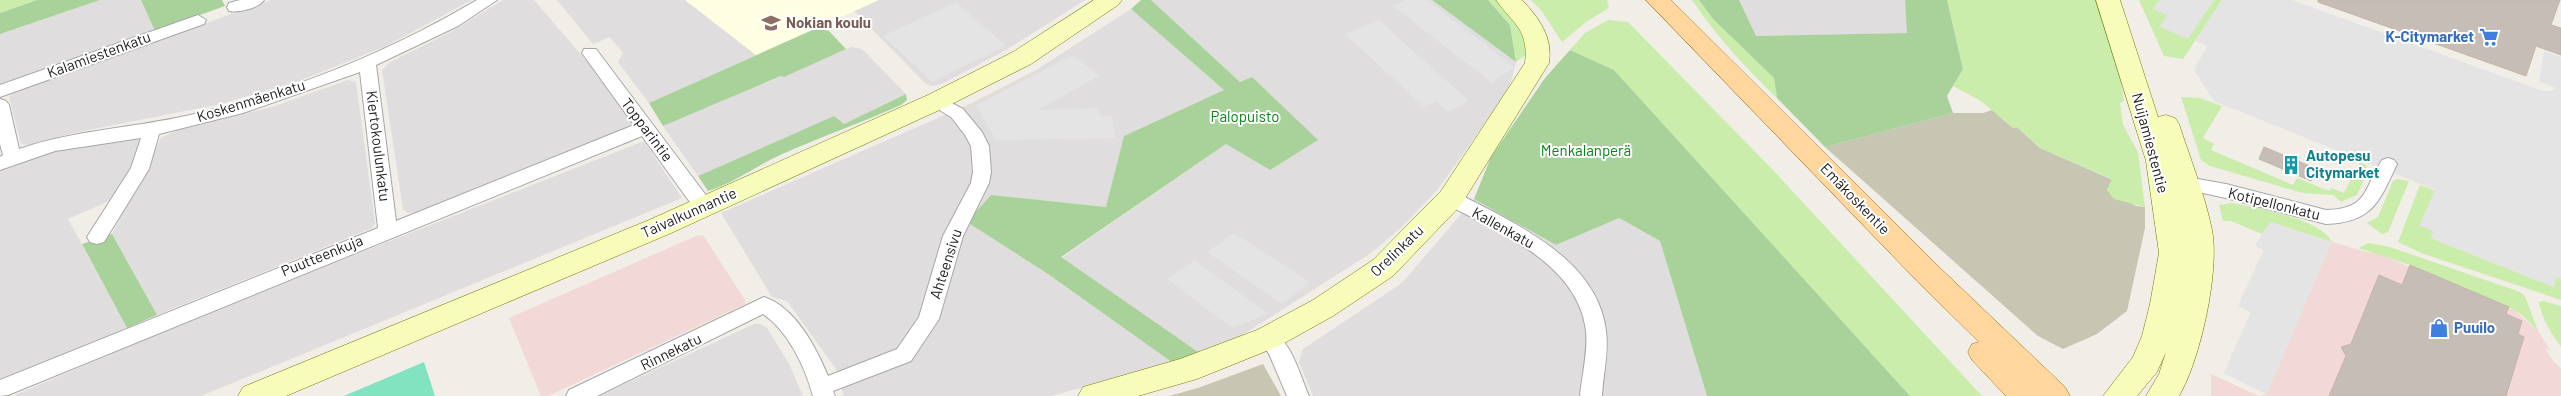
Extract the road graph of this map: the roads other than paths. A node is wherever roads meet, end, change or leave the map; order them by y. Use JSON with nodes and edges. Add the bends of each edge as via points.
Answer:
{"nodes":[{"id":1,"x":256,"y":0,"type":"edge"},
{"id":2,"x":489,"y":0,"type":"edge"},
{"id":3,"x":1110,"y":0,"type":"edge"},
{"id":4,"x":1508,"y":0,"type":"edge"},
{"id":5,"x":1636,"y":0,"type":"edge"},
{"id":6,"x":1658,"y":0,"type":"edge"},
{"id":7,"x":2108,"y":0,"type":"edge"},
{"id":8,"x":2121,"y":0,"type":"edge"},
{"id":9,"x":235,"y":7,"type":"dead end"},
{"id":10,"x":198,"y":20,"type":"dead end"},
{"id":11,"x":590,"y":53,"type":"dead end"},
{"id":12,"x":367,"y":62,"type":"junction"},
{"id":13,"x":0,"y":91,"type":"edge"},
{"id":14,"x":938,"y":101,"type":"junction"},
{"id":15,"x":0,"y":105,"type":"edge"},
{"id":16,"x":646,"y":127,"type":"junction"},
{"id":17,"x":151,"y":130,"type":"junction"},
{"id":18,"x":6,"y":161,"type":"edge"},
{"id":19,"x":2388,"y":164,"type":"dead end"},
{"id":20,"x":2173,"y":181,"type":"junction"},
{"id":21,"x":1450,"y":198,"type":"junction"},
{"id":22,"x":704,"y":207,"type":"junction"},
{"id":23,"x":388,"y":230,"type":"junction"},
{"id":24,"x":97,"y":237,"type":"dead end"},
{"id":25,"x":764,"y":305,"type":"joint"},
{"id":26,"x":1268,"y":338,"type":"junction"},
{"id":27,"x":0,"y":389,"type":"edge"},
{"id":28,"x":823,"y":392,"type":"edge"},
{"id":29,"x":254,"y":396,"type":"edge"},
{"id":30,"x":577,"y":396,"type":"edge"},
{"id":31,"x":1094,"y":396,"type":"edge"},
{"id":32,"x":1298,"y":396,"type":"edge"},
{"id":33,"x":1591,"y":396,"type":"edge"},
{"id":34,"x":2026,"y":396,"type":"edge"},
{"id":35,"x":2054,"y":396,"type":"edge"},
{"id":36,"x":2119,"y":396,"type":"edge"},
{"id":37,"x":2162,"y":396,"type":"edge"}],
"edges":[{"from":1,"to":9,"type":"street"},
{"from":2,"to":12,"type":"street","name":"Koskenmäenkatu","via":[[444,26]]},
{"from":3,"to":14,"type":"main road","name":"Taivalkunnantie","via":[[1022,58]]},
{"from":4,"to":21,"type":"main road","name":"Orelinkatu","via":[[1536,34],[1539,48],[1537,63]]},
{"from":5,"to":34,"type":"main road","name":"Emäkoskentie"},
{"from":6,"to":35,"type":"main road","name":"Emäkoskentie","via":[[1928,274]]},
{"from":7,"to":20,"type":"main road","name":"Nuijamiestentie","via":[[2159,161]]},
{"from":8,"to":20,"type":"main road","name":"Nuijamiestentie","via":[[2149,73]]},
{"from":10,"to":13,"type":"street","name":"Kalamiestenkatu"},
{"from":11,"to":16,"type":"street","name":"Topparintie"},
{"from":12,"to":17,"type":"street","name":"Koskenmäenkatu","via":[[236,108]]},
{"from":12,"to":23,"type":"street","name":"Kiertokoulunkatu"},
{"from":14,"to":22,"type":"main road","name":"Taivalkunnantie"},
{"from":14,"to":28,"type":"street","name":"Ahteensivu","via":[[957,113],[973,132],[980,146],[982,172],[980,183],[953,236],[929,318],[904,355]]},
{"from":15,"to":18,"type":"street"},
{"from":16,"to":22,"type":"street","name":"Topparintie"},
{"from":16,"to":23,"type":"street","name":"Puutteenkuja","via":[[532,176]]},
{"from":17,"to":18,"type":"street","name":"Koskenmäenkatu","via":[[67,141]]},
{"from":17,"to":24,"type":"street","via":[[138,174]]},
{"from":19,"to":20,"type":"street","name":"Kotipellonkatu","via":[[2366,208],[2339,218]]},
{"from":20,"to":36,"type":"main road","name":"Nuijamiestentie","via":[[2173,253],[2157,336],[2146,363]]},
{"from":20,"to":37,"type":"main road","name":"Nuijamiestentie","via":[[2198,230],[2200,266],[2174,377]]},
{"from":21,"to":26,"type":"main road","name":"Orelinkatu","via":[[1383,268],[1323,308]]},
{"from":21,"to":33,"type":"street","name":"Kallenkatu","via":[[1531,241],[1581,288],[1596,331]]},
{"from":22,"to":29,"type":"main road","name":"Taivalkunnantie"},
{"from":23,"to":27,"type":"street","name":"Puutteenkuja"},
{"from":25,"to":28,"type":"street","via":[[775,311],[810,358]]},
{"from":25,"to":30,"type":"street","name":"Rinnekatu"},
{"from":26,"to":31,"type":"main road","name":"Orelinkatu","via":[[1186,370]]},
{"from":26,"to":32,"type":"street","via":[[1278,350]]}]}
